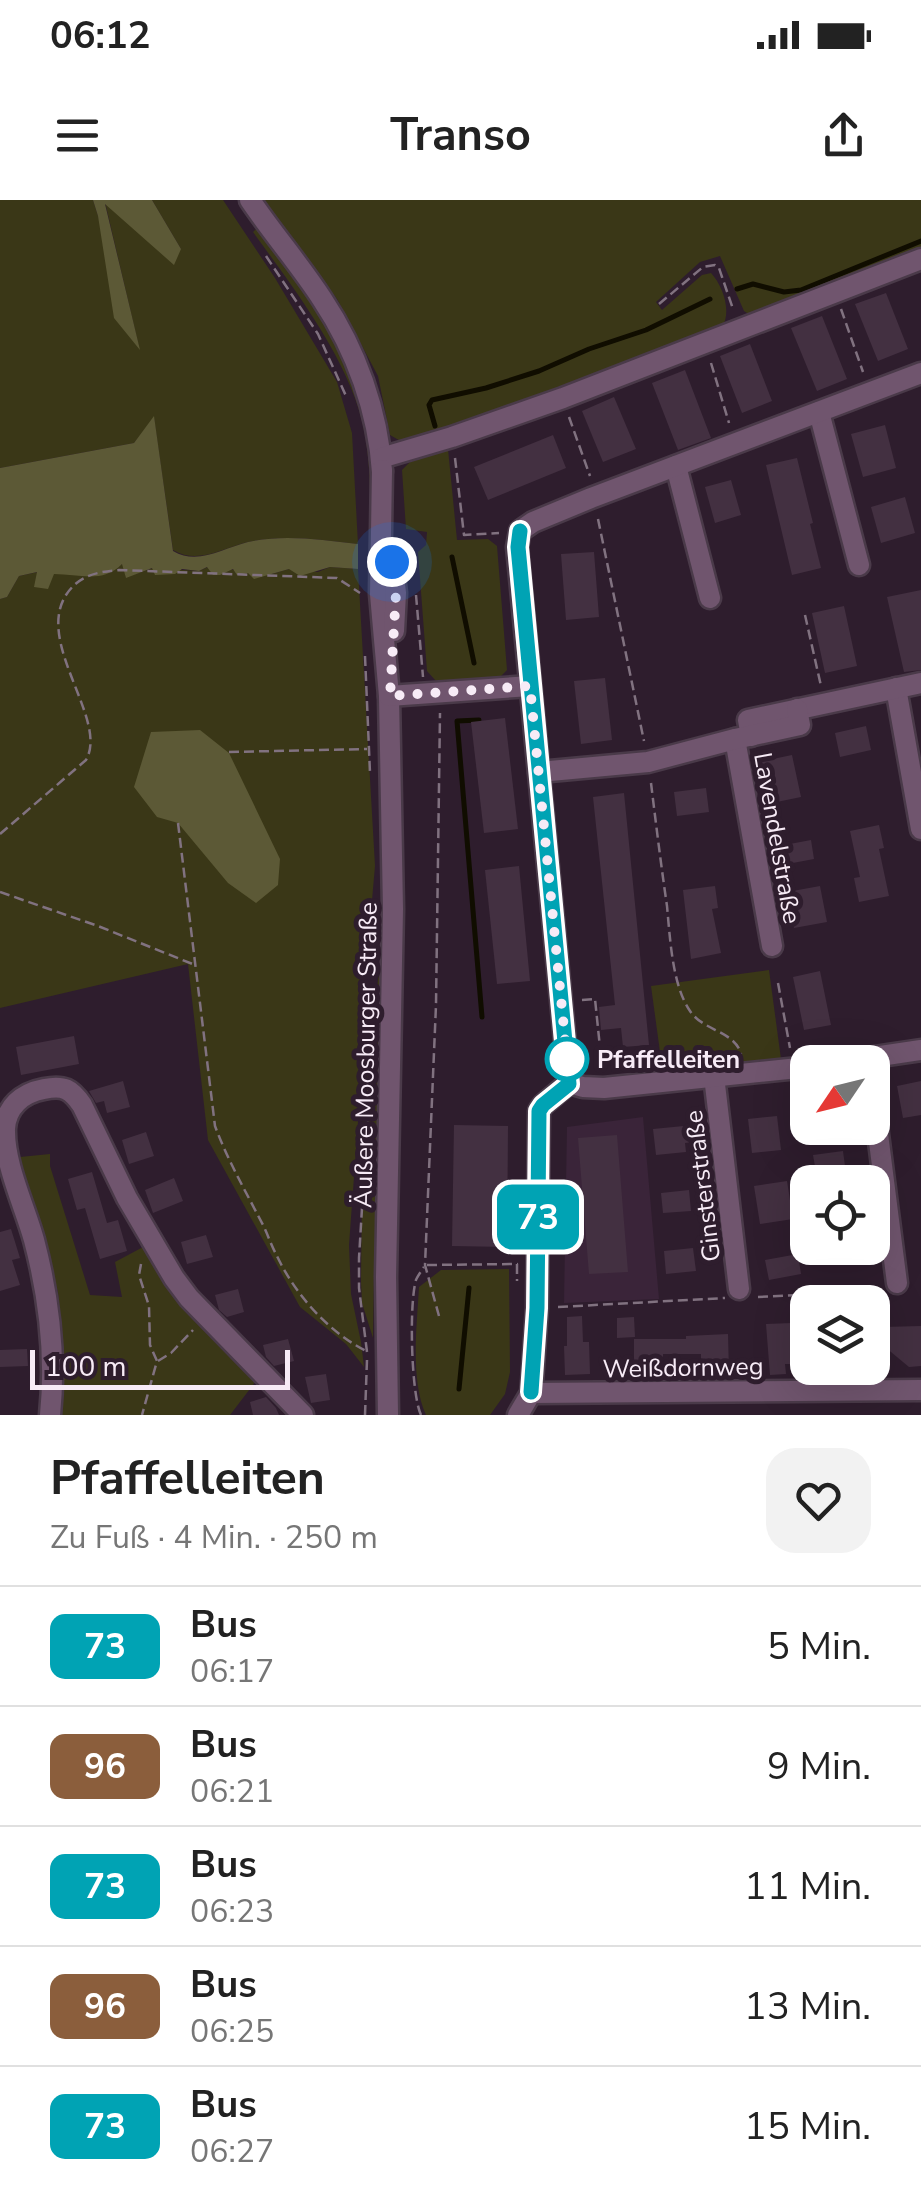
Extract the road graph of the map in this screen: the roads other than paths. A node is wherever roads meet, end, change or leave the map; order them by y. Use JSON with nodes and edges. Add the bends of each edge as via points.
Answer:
{"nodes":[{"id":1,"x":250,"y":200,"type":"edge"},
{"id":2,"x":921,"y":259,"type":"edge"},
{"id":3,"x":921,"y":373,"type":"edge"},
{"id":4,"x":819,"y":412,"type":"junction"},
{"id":5,"x":382,"y":464,"type":"junction"},
{"id":6,"x":676,"y":466,"type":"junction"},
{"id":7,"x":859,"y":565,"type":"dead end"},
{"id":8,"x":710,"y":598,"type":"dead end"},
{"id":9,"x":921,"y":683,"type":"edge"},
{"id":10,"x":530,"y":686,"type":"junction"},
{"id":11,"x":896,"y":688,"type":"junction"},
{"id":12,"x":390,"y":696,"type":"junction"},
{"id":13,"x":743,"y":737,"type":"junction"},
{"id":14,"x":539,"y":772,"type":"junction"},
{"id":15,"x":921,"y":829,"type":"edge"},
{"id":16,"x":772,"y":946,"type":"dead end"},
{"id":17,"x":921,"y":1050,"type":"edge"},
{"id":18,"x":890,"y":1056,"type":"edge"},
{"id":19,"x":790,"y":1069,"type":"edge"},
{"id":20,"x":714,"y":1076,"type":"junction"},
{"id":21,"x":569,"y":1084,"type":"junction"},
{"id":22,"x":880,"y":1145,"type":"edge"},
{"id":23,"x":898,"y":1283,"type":"dead end"},
{"id":24,"x":739,"y":1290,"type":"dead end"},
{"id":25,"x":921,"y":1390,"type":"edge"},
{"id":26,"x":531,"y":1392,"type":"junction"},
{"id":27,"x":50,"y":1415,"type":"edge"},
{"id":28,"x":304,"y":1415,"type":"edge"},
{"id":29,"x":388,"y":1415,"type":"edge"},
{"id":30,"x":518,"y":1415,"type":"edge"}],
"edges":[{"from":1,"to":5,"type":"street","name":"Äußere Moosburger Straße","via":[[342,335],[370,401]]},
{"from":2,"to":5,"type":"street"},
{"from":3,"to":4,"type":"street"},
{"from":4,"to":6,"type":"street"},
{"from":4,"to":7,"type":"street"},
{"from":5,"to":12,"type":"street","name":"Äußere Moosburger Straße","via":[[380,594]]},
{"from":6,"to":8,"type":"street"},
{"from":6,"to":10,"type":"street","via":[[520,531]]},
{"from":9,"to":11,"type":"street","name":"Lavendelstraße"},
{"from":10,"to":12,"type":"street"},
{"from":10,"to":14,"type":"street"},
{"from":11,"to":13,"type":"street","name":"Lavendelstraße","via":[[748,720]]},
{"from":11,"to":15,"type":"street"},
{"from":12,"to":29,"type":"street","name":"Äußere Moosburger Straße"},
{"from":13,"to":14,"type":"street","name":"Lavendelstraße","via":[[648,762]]},
{"from":13,"to":16,"type":"street","name":"Lavendelstraße"},
{"from":14,"to":21,"type":"street"},
{"from":17,"to":18,"type":"street"},
{"from":19,"to":20,"type":"street","name":"Ginsterstraße"},
{"from":20,"to":21,"type":"street","name":"Ginsterstraße","via":[[604,1088]]},
{"from":20,"to":24,"type":"street","name":"Ginsterstraße"},
{"from":21,"to":26,"type":"street","via":[[539,1111]]},
{"from":22,"to":23,"type":"street"},
{"from":25,"to":26,"type":"street","name":"Weißdornweg"},
{"from":26,"to":30,"type":"street"},
{"from":27,"to":28,"type":"street","via":[[48,1304],[5,1126],[22,1096],[49,1088],[73,1092],[126,1198],[188,1298]]}]}
